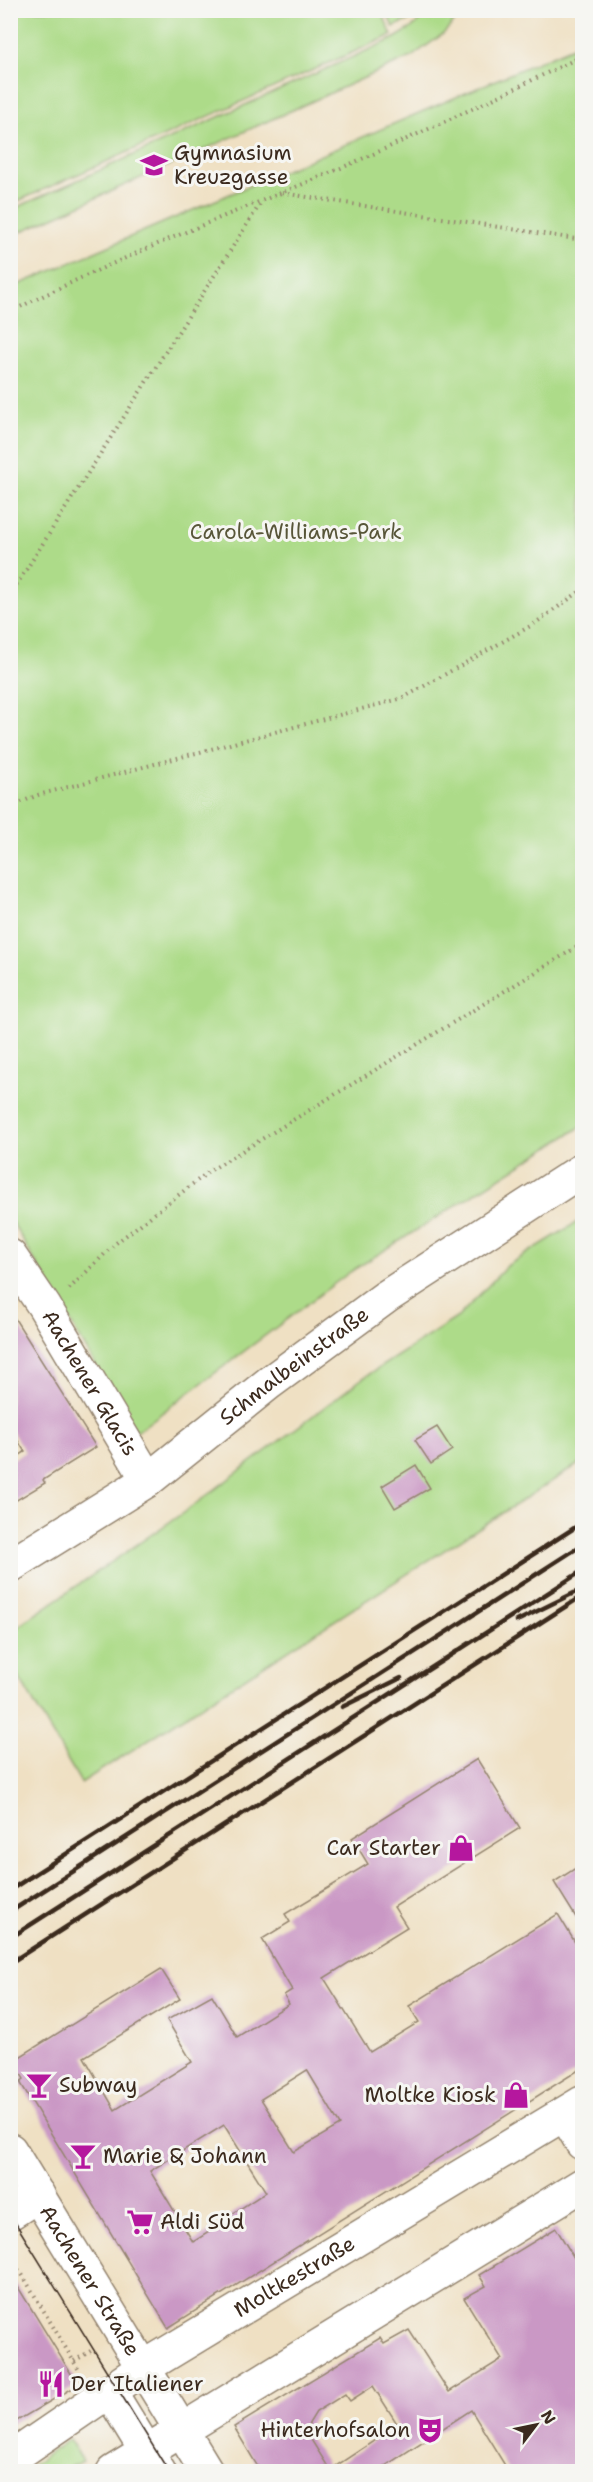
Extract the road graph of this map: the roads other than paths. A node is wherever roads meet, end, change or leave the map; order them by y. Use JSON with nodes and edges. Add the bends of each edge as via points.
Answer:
{"nodes":[{"id":1,"x":582,"y":1170,"type":"edge"},
{"id":2,"x":10,"y":1256,"type":"edge"},
{"id":3,"x":148,"y":1480,"type":"junction"},
{"id":4,"x":10,"y":1566,"type":"edge"},
{"id":5,"x":574,"y":2109,"type":"edge"},
{"id":6,"x":582,"y":2143,"type":"edge"},
{"id":7,"x":10,"y":2150,"type":"edge"},
{"id":8,"x":582,"y":2185,"type":"edge"},
{"id":9,"x":38,"y":2195,"type":"junction"},
{"id":10,"x":10,"y":2212,"type":"edge"},
{"id":11,"x":143,"y":2368,"type":"junction"},
{"id":12,"x":97,"y":2385,"type":"junction"},
{"id":13,"x":182,"y":2430,"type":"junction"},
{"id":14,"x":10,"y":2459,"type":"edge"},
{"id":15,"x":153,"y":2462,"type":"edge"},
{"id":16,"x":113,"y":2472,"type":"edge"},
{"id":17,"x":207,"y":2472,"type":"edge"}],
"edges":[{"from":1,"to":3,"type":"street","name":"Schmalbeinstraße","via":[[386,1297],[269,1383]]},
{"from":2,"to":3,"type":"street","name":"Aachener Glacis"},
{"from":3,"to":4,"type":"street","name":"Schmalbeinstraße"},
{"from":5,"to":6,"type":"street"},
{"from":5,"to":11,"type":"street","name":"Moltkestraße"},
{"from":7,"to":9,"type":"street","name":"Aachener Straße"},
{"from":8,"to":13,"type":"street"},
{"from":9,"to":10,"type":"street"},
{"from":9,"to":11,"type":"street","name":"Aachener Straße"},
{"from":11,"to":12,"type":"street","name":"Moltkestraße"},
{"from":11,"to":13,"type":"street","name":"Aachener Straße"},
{"from":12,"to":14,"type":"street","name":"Moltkestraße"},
{"from":12,"to":15,"type":"street"},
{"from":13,"to":15,"type":"street"},
{"from":13,"to":17,"type":"street","name":"Aachener Straße"},
{"from":15,"to":16,"type":"street"}]}
